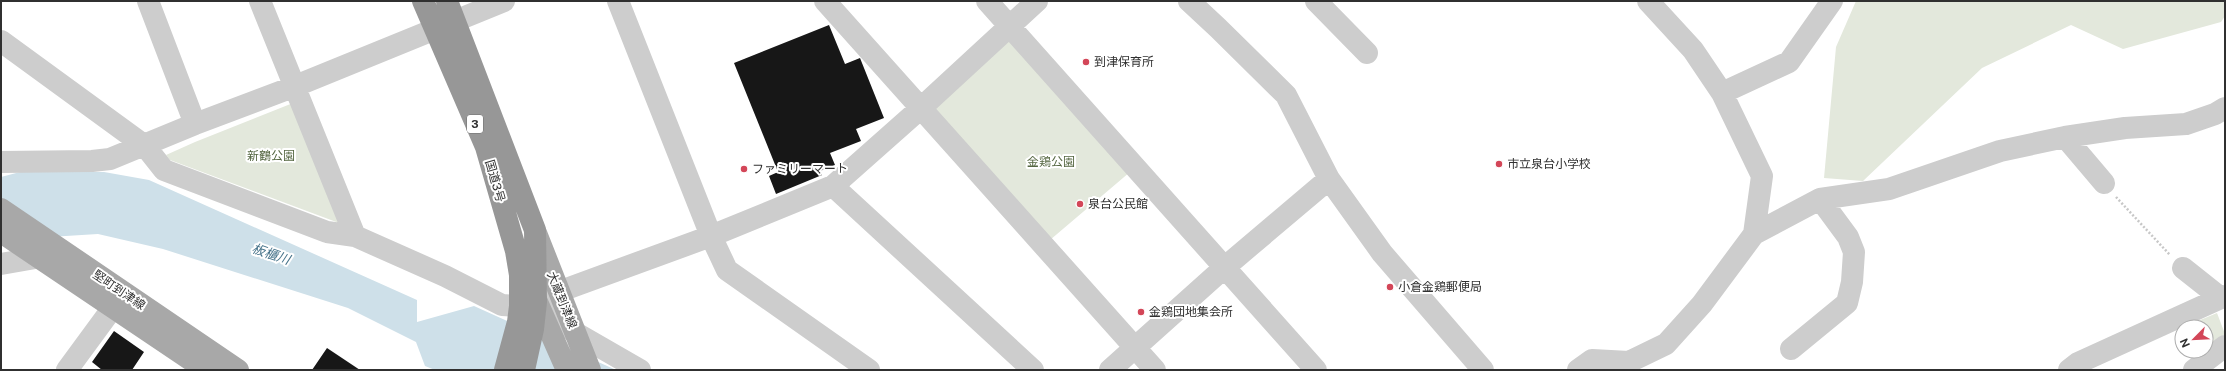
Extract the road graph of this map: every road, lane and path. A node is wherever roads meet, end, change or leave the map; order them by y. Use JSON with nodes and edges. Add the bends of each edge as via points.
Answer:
{"nodes":[{"id":1,"x":148,"y":1,"type":"edge"},
{"id":2,"x":260,"y":1,"type":"edge"},
{"id":3,"x":423,"y":1,"type":"edge"},
{"id":4,"x":447,"y":1,"type":"edge"},
{"id":5,"x":504,"y":1,"type":"edge"},
{"id":6,"x":618,"y":1,"type":"edge"},
{"id":7,"x":825,"y":1,"type":"edge"},
{"id":8,"x":987,"y":1,"type":"edge"},
{"id":9,"x":1037,"y":1,"type":"edge"},
{"id":10,"x":1189,"y":1,"type":"edge"},
{"id":11,"x":1316,"y":1,"type":"edge"},
{"id":12,"x":1648,"y":1,"type":"edge"},
{"id":13,"x":1832,"y":1,"type":"edge"},
{"id":14,"x":455,"y":21,"type":"junction"},
{"id":15,"x":1010,"y":27,"type":"junction"},
{"id":16,"x":434,"y":29,"type":"junction"},
{"id":17,"x":1,"y":41,"type":"edge"},
{"id":18,"x":1367,"y":53,"type":"dead end"},
{"id":19,"x":293,"y":87,"type":"junction"},
{"id":20,"x":1722,"y":93,"type":"junction"},
{"id":21,"x":921,"y":108,"type":"junction"},
{"id":22,"x":2225,"y":108,"type":"edge"},
{"id":23,"x":195,"y":124,"type":"junction"},
{"id":24,"x":2066,"y":137,"type":"junction"},
{"id":25,"x":145,"y":146,"type":"junction"},
{"id":26,"x":1,"y":162,"type":"edge"},
{"id":27,"x":1329,"y":179,"type":"junction"},
{"id":28,"x":2104,"y":183,"type":"joint"},
{"id":29,"x":833,"y":186,"type":"junction"},
{"id":30,"x":1820,"y":199,"type":"junction"},
{"id":31,"x":1,"y":209,"type":"edge"},
{"id":32,"x":535,"y":230,"type":"junction"},
{"id":33,"x":1,"y":232,"type":"edge"},
{"id":34,"x":1754,"y":234,"type":"junction"},
{"id":35,"x":355,"y":236,"type":"junction"},
{"id":36,"x":711,"y":236,"type":"junction"},
{"id":37,"x":48,"y":252,"type":"junction"},
{"id":38,"x":1,"y":264,"type":"edge"},
{"id":39,"x":1225,"y":268,"type":"junction"},
{"id":40,"x":2183,"y":268,"type":"joint"},
{"id":41,"x":558,"y":292,"type":"junction"},
{"id":42,"x":2223,"y":297,"type":"edge"},
{"id":43,"x":118,"y":299,"type":"junction"},
{"id":44,"x":527,"y":315,"type":"junction"},
{"id":45,"x":574,"y":332,"type":"junction"},
{"id":46,"x":2225,"y":346,"type":"edge"},
{"id":47,"x":1135,"y":349,"type":"junction"},
{"id":48,"x":1791,"y":349,"type":"dead end"},
{"id":49,"x":564,"y":360,"type":"edge"},
{"id":50,"x":588,"y":363,"type":"edge"},
{"id":51,"x":1632,"y":366,"type":"edge"},
{"id":52,"x":67,"y":370,"type":"edge"},
{"id":53,"x":206,"y":370,"type":"edge"},
{"id":54,"x":238,"y":370,"type":"edge"},
{"id":55,"x":505,"y":370,"type":"edge"},
{"id":56,"x":524,"y":370,"type":"edge"},
{"id":57,"x":640,"y":370,"type":"edge"},
{"id":58,"x":869,"y":370,"type":"edge"},
{"id":59,"x":1033,"y":370,"type":"edge"},
{"id":60,"x":1110,"y":370,"type":"edge"},
{"id":61,"x":1155,"y":370,"type":"edge"},
{"id":62,"x":1316,"y":370,"type":"edge"},
{"id":63,"x":1482,"y":370,"type":"edge"},
{"id":64,"x":1578,"y":370,"type":"edge"},
{"id":65,"x":2069,"y":370,"type":"edge"},
{"id":66,"x":2194,"y":370,"type":"edge"}],
"edges":[{"from":1,"to":23,"type":"street"},
{"from":2,"to":19,"type":"street"},
{"from":3,"to":16,"type":"highway","name":"国道3号","number":"3"},
{"from":4,"to":14,"type":"highway","name":"国道3号","number":"3"},
{"from":5,"to":14,"type":"street"},
{"from":6,"to":36,"type":"street"},
{"from":7,"to":21,"type":"street"},
{"from":8,"to":15,"type":"street"},
{"from":9,"to":15,"type":"street"},
{"from":10,"to":27,"type":"street","via":[[1286,96]]},
{"from":11,"to":18,"type":"street"},
{"from":12,"to":20,"type":"street","via":[[1693,50]]},
{"from":13,"to":20,"type":"street","via":[[1789,62]]},
{"from":14,"to":16,"type":"street"},
{"from":14,"to":32,"type":"highway","name":"国道3号","number":"3"},
{"from":15,"to":21,"type":"street"},
{"from":15,"to":39,"type":"street"},
{"from":16,"to":19,"type":"street"},
{"from":16,"to":44,"type":"highway","name":"国道3号","number":"3","via":[[486,148],[516,251]]},
{"from":17,"to":25,"type":"street"},
{"from":19,"to":23,"type":"street"},
{"from":19,"to":35,"type":"street"},
{"from":20,"to":34,"type":"street","via":[[1762,176]]},
{"from":21,"to":29,"type":"street"},
{"from":21,"to":47,"type":"street"},
{"from":22,"to":24,"type":"street","via":[[2186,124],[2125,128]]},
{"from":23,"to":25,"type":"street"},
{"from":24,"to":28,"type":"street"},
{"from":24,"to":30,"type":"street","via":[[2000,151],[1889,189]]},
{"from":25,"to":26,"type":"street","via":[[110,158],[92,161]]},
{"from":25,"to":35,"type":"street","via":[[164,170],[326,232]]},
{"from":27,"to":39,"type":"street"},
{"from":27,"to":63,"type":"street","via":[[1382,253]]},
{"from":28,"to":40,"type":"path"},
{"from":29,"to":36,"type":"street"},
{"from":29,"to":59,"type":"street"},
{"from":30,"to":34,"type":"street"},
{"from":30,"to":48,"type":"street","via":[[1848,237],[1854,252],[1852,282],[1847,303]]},
{"from":31,"to":37,"type":"main road","name":"堅町到津線"},
{"from":32,"to":41,"type":"main road","name":"大蔵到津線"},
{"from":32,"to":44,"type":"highway","name":"国道3号","number":"3"},
{"from":33,"to":37,"type":"main road","name":"堅町到津線","via":[[20,245]]},
{"from":34,"to":51,"type":"street","via":[[1702,304],[1666,344]]},
{"from":35,"to":44,"type":"street"},
{"from":36,"to":41,"type":"street"},
{"from":36,"to":58,"type":"street","via":[[728,270]]},
{"from":37,"to":38,"type":"street"},
{"from":37,"to":43,"type":"main road","name":"堅町到津線"},
{"from":39,"to":47,"type":"street"},
{"from":39,"to":62,"type":"street"},
{"from":40,"to":42,"type":"street"},
{"from":41,"to":44,"type":"street"},
{"from":41,"to":45,"type":"main road","name":"大蔵到津線"},
{"from":42,"to":65,"type":"street","via":[[2078,363]]},
{"from":43,"to":52,"type":"street"},
{"from":43,"to":53,"type":"main road","name":"堅町到津線"},
{"from":43,"to":54,"type":"main road","name":"堅町到津線"},
{"from":44,"to":45,"type":"street"},
{"from":44,"to":49,"type":"main road","name":"大蔵到津線"},
{"from":44,"to":55,"type":"highway","name":"国道3号","number":"3"},
{"from":44,"to":56,"type":"highway","name":"国道3号","number":"3"},
{"from":45,"to":50,"type":"main road","name":"大蔵到津線"},
{"from":45,"to":57,"type":"street"},
{"from":46,"to":66,"type":"street"},
{"from":47,"to":60,"type":"street"},
{"from":47,"to":61,"type":"street"},
{"from":51,"to":64,"type":"street","via":[[1592,360]]}]}
